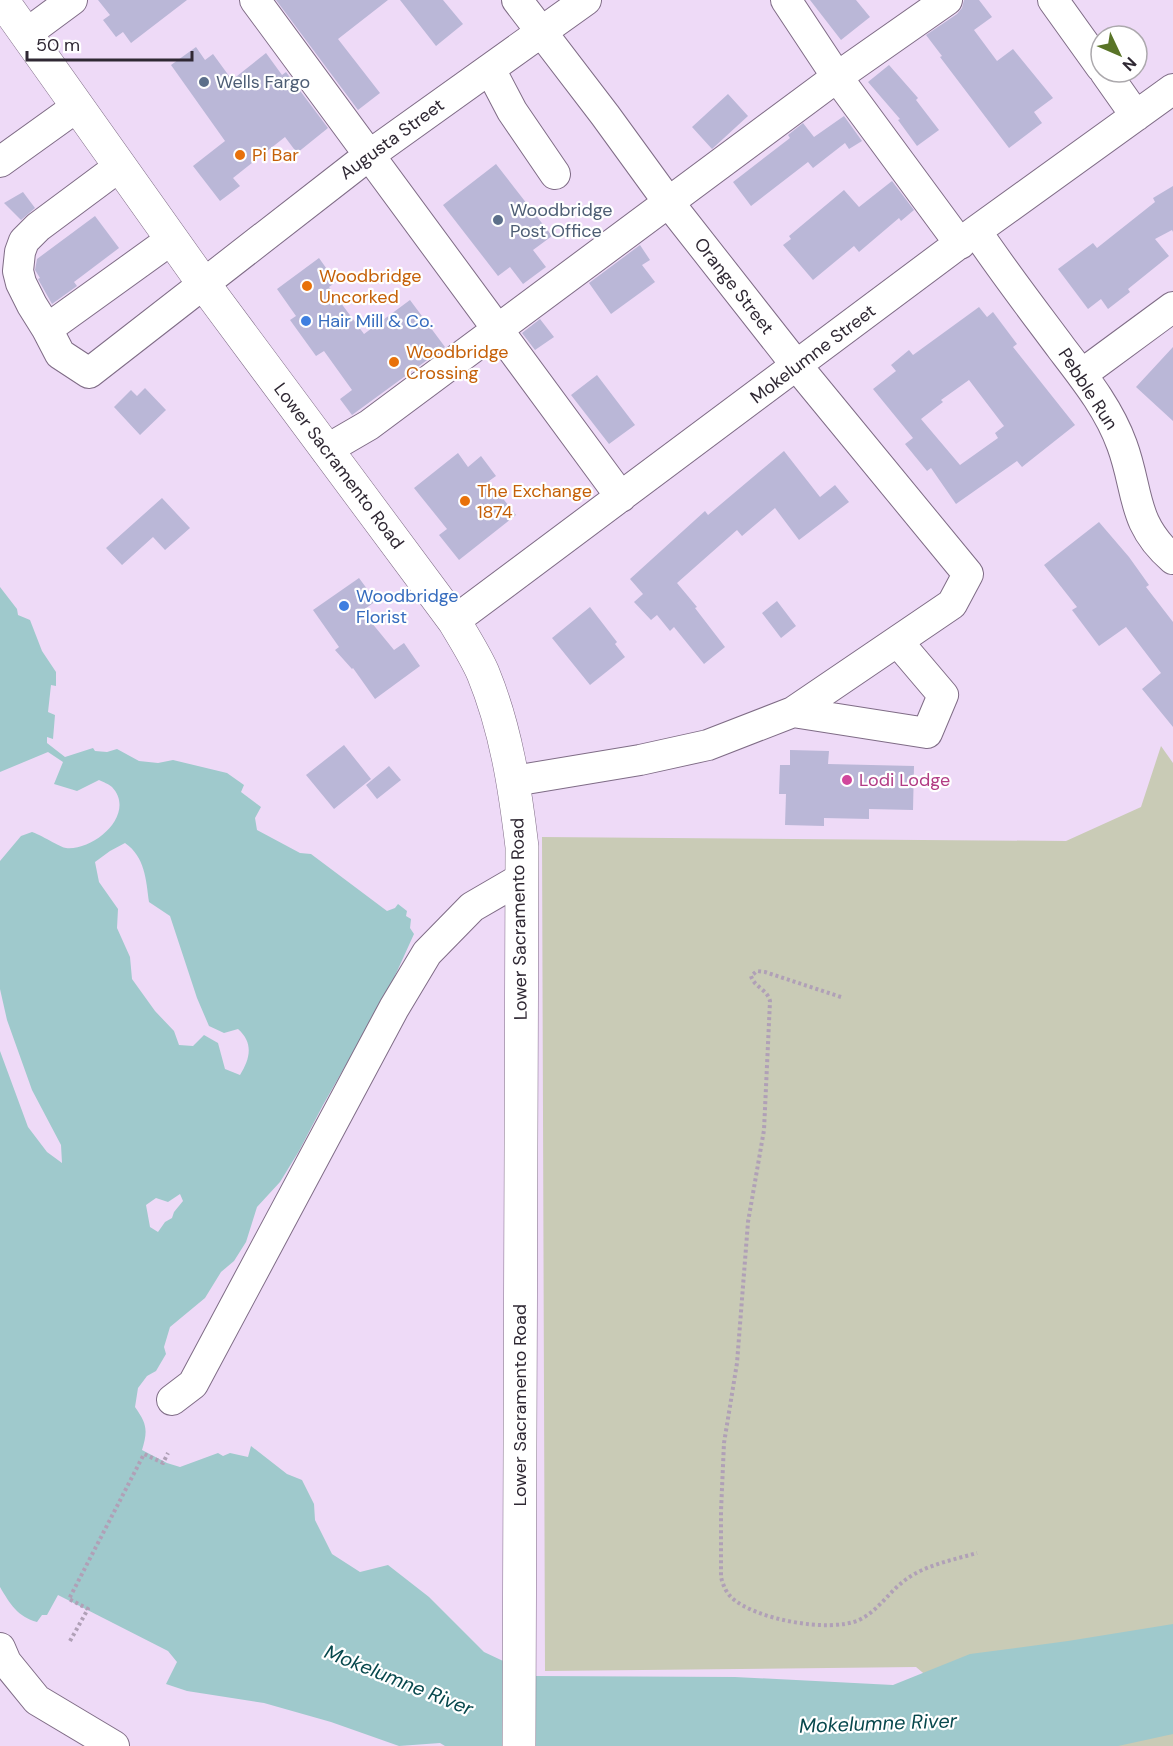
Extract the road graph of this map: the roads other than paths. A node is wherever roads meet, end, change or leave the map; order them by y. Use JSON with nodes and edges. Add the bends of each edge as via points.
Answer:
{"nodes":[{"id":1,"x":2,"y":0,"type":"edge"},
{"id":2,"x":72,"y":0,"type":"edge"},
{"id":3,"x":255,"y":0,"type":"edge"},
{"id":4,"x":517,"y":0,"type":"edge"},
{"id":5,"x":586,"y":0,"type":"edge"},
{"id":6,"x":786,"y":0,"type":"edge"},
{"id":7,"x":947,"y":0,"type":"edge"},
{"id":8,"x":1053,"y":0,"type":"edge"},
{"id":9,"x":542,"y":33,"type":"junction"},
{"id":10,"x":26,"y":34,"type":"junction"},
{"id":11,"x":1089,"y":50,"type":"edge"},
{"id":12,"x":490,"y":69,"type":"junction"},
{"id":13,"x":837,"y":77,"type":"junction"},
{"id":14,"x":1113,"y":84,"type":"edge"},
{"id":15,"x":1173,"y":89,"type":"edge"},
{"id":16,"x":78,"y":106,"type":"junction"},
{"id":17,"x":1136,"y":116,"type":"junction"},
{"id":18,"x":368,"y":156,"type":"junction"},
{"id":19,"x":0,"y":162,"type":"edge"},
{"id":20,"x":120,"y":166,"type":"junction"},
{"id":21,"x":555,"y":174,"type":"dead end"},
{"id":22,"x":669,"y":203,"type":"junction"},
{"id":23,"x":968,"y":238,"type":"junction"},
{"id":24,"x":172,"y":239,"type":"junction"},
{"id":25,"x":202,"y":283,"type":"junction"},
{"id":26,"x":1173,"y":307,"type":"edge"},
{"id":27,"x":47,"y":329,"type":"junction"},
{"id":28,"x":496,"y":329,"type":"junction"},
{"id":29,"x":797,"y":366,"type":"junction"},
{"id":30,"x":1082,"y":374,"type":"junction"},
{"id":31,"x":327,"y":450,"type":"junction"},
{"id":32,"x":621,"y":497,"type":"junction"},
{"id":33,"x":1173,"y":559,"type":"edge"},
{"id":34,"x":454,"y":621,"type":"junction"},
{"id":35,"x":898,"y":642,"type":"junction"},
{"id":36,"x":793,"y":712,"type":"junction"},
{"id":37,"x":514,"y":781,"type":"junction"},
{"id":38,"x":522,"y":878,"type":"junction"},
{"id":39,"x":172,"y":1400,"type":"dead end"},
{"id":40,"x":0,"y":1648,"type":"edge"},
{"id":41,"x":114,"y":1746,"type":"edge"},
{"id":42,"x":519,"y":1746,"type":"edge"}],
"edges":[{"from":1,"to":10,"type":"main road","name":"Lower Sacramento Road"},
{"from":2,"to":10,"type":"street"},
{"from":3,"to":18,"type":"street"},
{"from":4,"to":9,"type":"street","name":"Orange Street"},
{"from":5,"to":9,"type":"street","name":"Augusta Street"},
{"from":6,"to":13,"type":"street","name":"Pebble Run"},
{"from":7,"to":13,"type":"street"},
{"from":8,"to":11,"type":"street"},
{"from":9,"to":12,"type":"street","name":"Augusta Street"},
{"from":9,"to":22,"type":"street","name":"Orange Street"},
{"from":10,"to":16,"type":"main road","name":"Lower Sacramento Road"},
{"from":12,"to":18,"type":"street","name":"Augusta Street"},
{"from":12,"to":21,"type":"street","via":[[512,111]]},
{"from":13,"to":22,"type":"street"},
{"from":13,"to":23,"type":"street","name":"Pebble Run"},
{"from":14,"to":17,"type":"street"},
{"from":15,"to":17,"type":"street","name":"Mokelumne Street"},
{"from":16,"to":19,"type":"street"},
{"from":16,"to":20,"type":"main road","name":"Lower Sacramento Road"},
{"from":17,"to":23,"type":"street","name":"Mokelumne Street"},
{"from":18,"to":25,"type":"street","name":"Augusta Street"},
{"from":18,"to":28,"type":"street"},
{"from":20,"to":24,"type":"main road","name":"Lower Sacramento Road"},
{"from":20,"to":27,"type":"street","via":[[24,241],[18,271],[21,283]]},
{"from":22,"to":28,"type":"street"},
{"from":22,"to":29,"type":"street","name":"Orange Street"},
{"from":23,"to":29,"type":"street","name":"Mokelumne Street"},
{"from":23,"to":30,"type":"street","name":"Pebble Run"},
{"from":24,"to":25,"type":"main road","name":"Lower Sacramento Road"},
{"from":24,"to":27,"type":"street"},
{"from":25,"to":27,"type":"street","name":"Augusta Street","via":[[89,373],[60,354]]},
{"from":25,"to":31,"type":"main road","name":"Lower Sacramento Road"},
{"from":26,"to":30,"type":"street"},
{"from":28,"to":31,"type":"street","via":[[369,425]]},
{"from":28,"to":32,"type":"street"},
{"from":29,"to":32,"type":"street","name":"Mokelumne Street"},
{"from":29,"to":35,"type":"street","name":"Orange Street","via":[[968,574],[952,604]]},
{"from":30,"to":33,"type":"street","name":"Pebble Run","via":[[1123,446],[1138,509],[1152,539]]},
{"from":31,"to":34,"type":"main road","name":"Lower Sacramento Road"},
{"from":32,"to":34,"type":"street","name":"Mokelumne Street"},
{"from":34,"to":37,"type":"main road","name":"Lower Sacramento Road","via":[[482,671]]},
{"from":35,"to":36,"type":"street"},
{"from":35,"to":36,"type":"street","via":[[944,695],[927,734]]},
{"from":36,"to":37,"type":"street","via":[[708,745]]},
{"from":37,"to":38,"type":"main road","name":"Lower Sacramento Road"},
{"from":38,"to":39,"type":"street","via":[[472,907],[427,953],[193,1384]]},
{"from":38,"to":42,"type":"main road","name":"Lower Sacramento Road"},
{"from":40,"to":41,"type":"street","via":[[6,1662],[37,1701]]}]}
